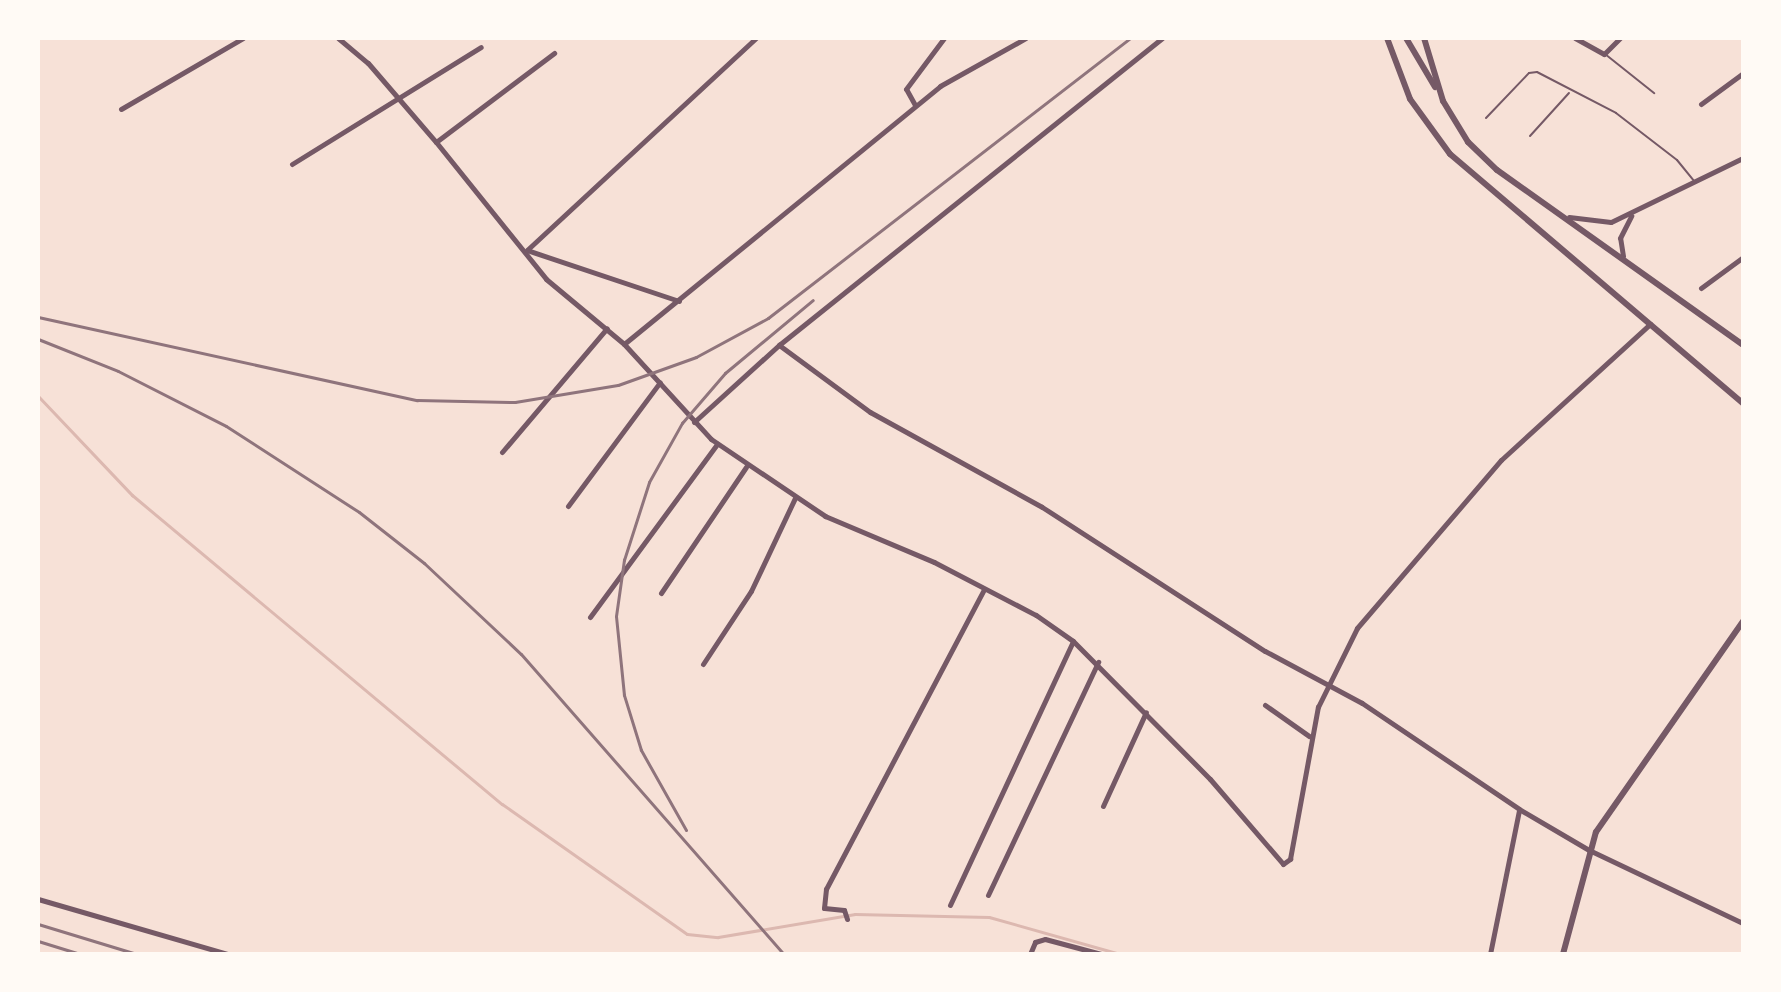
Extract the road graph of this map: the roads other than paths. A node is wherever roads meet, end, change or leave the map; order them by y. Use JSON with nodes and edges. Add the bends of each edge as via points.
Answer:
{"nodes":[{"id":1,"x":243,"y":38,"type":"edge"},
{"id":2,"x":338,"y":38,"type":"edge"},
{"id":3,"x":756,"y":38,"type":"edge"},
{"id":4,"x":944,"y":38,"type":"edge"},
{"id":5,"x":1026,"y":38,"type":"edge"},
{"id":6,"x":1162,"y":38,"type":"edge"},
{"id":7,"x":1387,"y":38,"type":"edge"},
{"id":8,"x":1406,"y":38,"type":"edge"},
{"id":9,"x":1424,"y":38,"type":"edge"},
{"id":10,"x":1575,"y":38,"type":"edge"},
{"id":11,"x":1620,"y":38,"type":"edge"},
{"id":12,"x":481,"y":47,"type":"dead end"},
{"id":13,"x":554,"y":53,"type":"dead end"},
{"id":14,"x":1604,"y":54,"type":"junction"},
{"id":15,"x":1743,"y":73,"type":"edge"},
{"id":16,"x":1571,"y":93,"type":"junction"},
{"id":17,"x":1654,"y":93,"type":"dead end"},
{"id":18,"x":397,"y":97,"type":"junction"},
{"id":19,"x":1443,"y":101,"type":"junction"},
{"id":20,"x":1701,"y":104,"type":"dead end"},
{"id":21,"x":915,"y":105,"type":"junction"},
{"id":22,"x":121,"y":109,"type":"dead end"},
{"id":23,"x":1486,"y":118,"type":"dead end"},
{"id":24,"x":1530,"y":136,"type":"dead end"},
{"id":25,"x":436,"y":142,"type":"junction"},
{"id":26,"x":1743,"y":158,"type":"edge"},
{"id":27,"x":292,"y":164,"type":"dead end"},
{"id":28,"x":1695,"y":182,"type":"junction"},
{"id":29,"x":1635,"y":213,"type":"junction"},
{"id":30,"x":1569,"y":217,"type":"junction"},
{"id":31,"x":527,"y":250,"type":"junction"},
{"id":32,"x":1623,"y":256,"type":"junction"},
{"id":33,"x":1743,"y":257,"type":"edge"},
{"id":34,"x":1701,"y":288,"type":"dead end"},
{"id":35,"x":680,"y":301,"type":"junction"},
{"id":36,"x":1650,"y":324,"type":"junction"},
{"id":37,"x":607,"y":328,"type":"junction"},
{"id":38,"x":624,"y":344,"type":"junction"},
{"id":39,"x":779,"y":345,"type":"junction"},
{"id":40,"x":1743,"y":345,"type":"edge"},
{"id":41,"x":660,"y":381,"type":"junction"},
{"id":42,"x":1743,"y":403,"type":"edge"},
{"id":43,"x":694,"y":422,"type":"junction"},
{"id":44,"x":717,"y":444,"type":"junction"},
{"id":45,"x":502,"y":452,"type":"dead end"},
{"id":46,"x":746,"y":467,"type":"junction"},
{"id":47,"x":795,"y":498,"type":"junction"},
{"id":48,"x":568,"y":506,"type":"dead end"},
{"id":49,"x":983,"y":591,"type":"junction"},
{"id":50,"x":661,"y":593,"type":"dead end"},
{"id":51,"x":590,"y":617,"type":"dead end"},
{"id":52,"x":1743,"y":621,"type":"edge"},
{"id":53,"x":1073,"y":641,"type":"junction"},
{"id":54,"x":1098,"y":662,"type":"junction"},
{"id":55,"x":703,"y":664,"type":"dead end"},
{"id":56,"x":1327,"y":686,"type":"junction"},
{"id":57,"x":1265,"y":705,"type":"dead end"},
{"id":58,"x":1146,"y":712,"type":"junction"},
{"id":59,"x":1309,"y":736,"type":"junction"},
{"id":60,"x":1103,"y":806,"type":"dead end"},
{"id":61,"x":1519,"y":809,"type":"junction"},
{"id":62,"x":1589,"y":850,"type":"junction"},
{"id":63,"x":988,"y":895,"type":"dead end"},
{"id":64,"x":38,"y":899,"type":"edge"},
{"id":65,"x":950,"y":905,"type":"dead end"},
{"id":66,"x":847,"y":919,"type":"dead end"},
{"id":67,"x":1743,"y":923,"type":"edge"},
{"id":68,"x":227,"y":954,"type":"edge"},
{"id":69,"x":1030,"y":954,"type":"edge"},
{"id":70,"x":1101,"y":954,"type":"edge"},
{"id":71,"x":1490,"y":954,"type":"edge"},
{"id":72,"x":1563,"y":954,"type":"edge"}],
"edges":[{"from":1,"to":22,"type":"street"},
{"from":2,"to":18,"type":"street"},
{"from":3,"to":31,"type":"street"},
{"from":4,"to":21,"type":"street","via":[[906,89]]},
{"from":5,"to":21,"type":"street"},
{"from":6,"to":39,"type":"street"},
{"from":7,"to":36,"type":"street","via":[[1410,99],[1450,154]]},
{"from":8,"to":19,"type":"street"},
{"from":9,"to":19,"type":"street"},
{"from":10,"to":14,"type":"street"},
{"from":11,"to":14,"type":"street"},
{"from":12,"to":18,"type":"street"},
{"from":13,"to":25,"type":"street"},
{"from":14,"to":17,"type":"lane"},
{"from":15,"to":20,"type":"street"},
{"from":16,"to":23,"type":"lane","via":[[1537,72],[1529,73]]},
{"from":16,"to":24,"type":"lane"},
{"from":16,"to":28,"type":"lane","via":[[1616,113],[1646,134]]},
{"from":18,"to":25,"type":"street"},
{"from":18,"to":27,"type":"street"},
{"from":19,"to":30,"type":"street","via":[[1468,142],[1497,170]]},
{"from":21,"to":35,"type":"street"},
{"from":25,"to":31,"type":"street"},
{"from":26,"to":28,"type":"street"},
{"from":28,"to":29,"type":"street"},
{"from":29,"to":30,"type":"street","via":[[1602,224]]},
{"from":29,"to":32,"type":"street","via":[[1622,226]]},
{"from":30,"to":32,"type":"street"},
{"from":31,"to":35,"type":"street"},
{"from":31,"to":37,"type":"street","via":[[554,287]]},
{"from":32,"to":40,"type":"street"},
{"from":33,"to":34,"type":"street"},
{"from":35,"to":38,"type":"street"},
{"from":36,"to":42,"type":"street"},
{"from":36,"to":56,"type":"street","via":[[1467,495],[1357,628]]},
{"from":37,"to":38,"type":"street"},
{"from":37,"to":45,"type":"street"},
{"from":38,"to":41,"type":"street"},
{"from":39,"to":43,"type":"street"},
{"from":39,"to":56,"type":"street","via":[[870,412],[1042,507]]},
{"from":41,"to":43,"type":"street"},
{"from":41,"to":48,"type":"street"},
{"from":43,"to":44,"type":"street"},
{"from":44,"to":46,"type":"street"},
{"from":44,"to":51,"type":"street"},
{"from":46,"to":47,"type":"street"},
{"from":46,"to":50,"type":"street"},
{"from":47,"to":49,"type":"street","via":[[934,562]]},
{"from":47,"to":55,"type":"street","via":[[751,591]]},
{"from":49,"to":53,"type":"street","via":[[1036,615]]},
{"from":49,"to":66,"type":"street","via":[[826,889],[824,908],[844,910]]},
{"from":52,"to":62,"type":"street","via":[[1607,813]]},
{"from":53,"to":54,"type":"street"},
{"from":53,"to":65,"type":"street"},
{"from":54,"to":58,"type":"street"},
{"from":54,"to":63,"type":"street"},
{"from":56,"to":59,"type":"street"},
{"from":56,"to":61,"type":"street","via":[[1362,703]]},
{"from":57,"to":59,"type":"street"},
{"from":58,"to":59,"type":"street","via":[[1210,779],[1274,860],[1283,864],[1290,859]]},
{"from":58,"to":60,"type":"street"},
{"from":61,"to":62,"type":"street"},
{"from":61,"to":71,"type":"street"},
{"from":62,"to":67,"type":"street"},
{"from":62,"to":72,"type":"street"},
{"from":64,"to":68,"type":"street"},
{"from":69,"to":70,"type":"street","via":[[1035,942],[1045,939]]}]}
